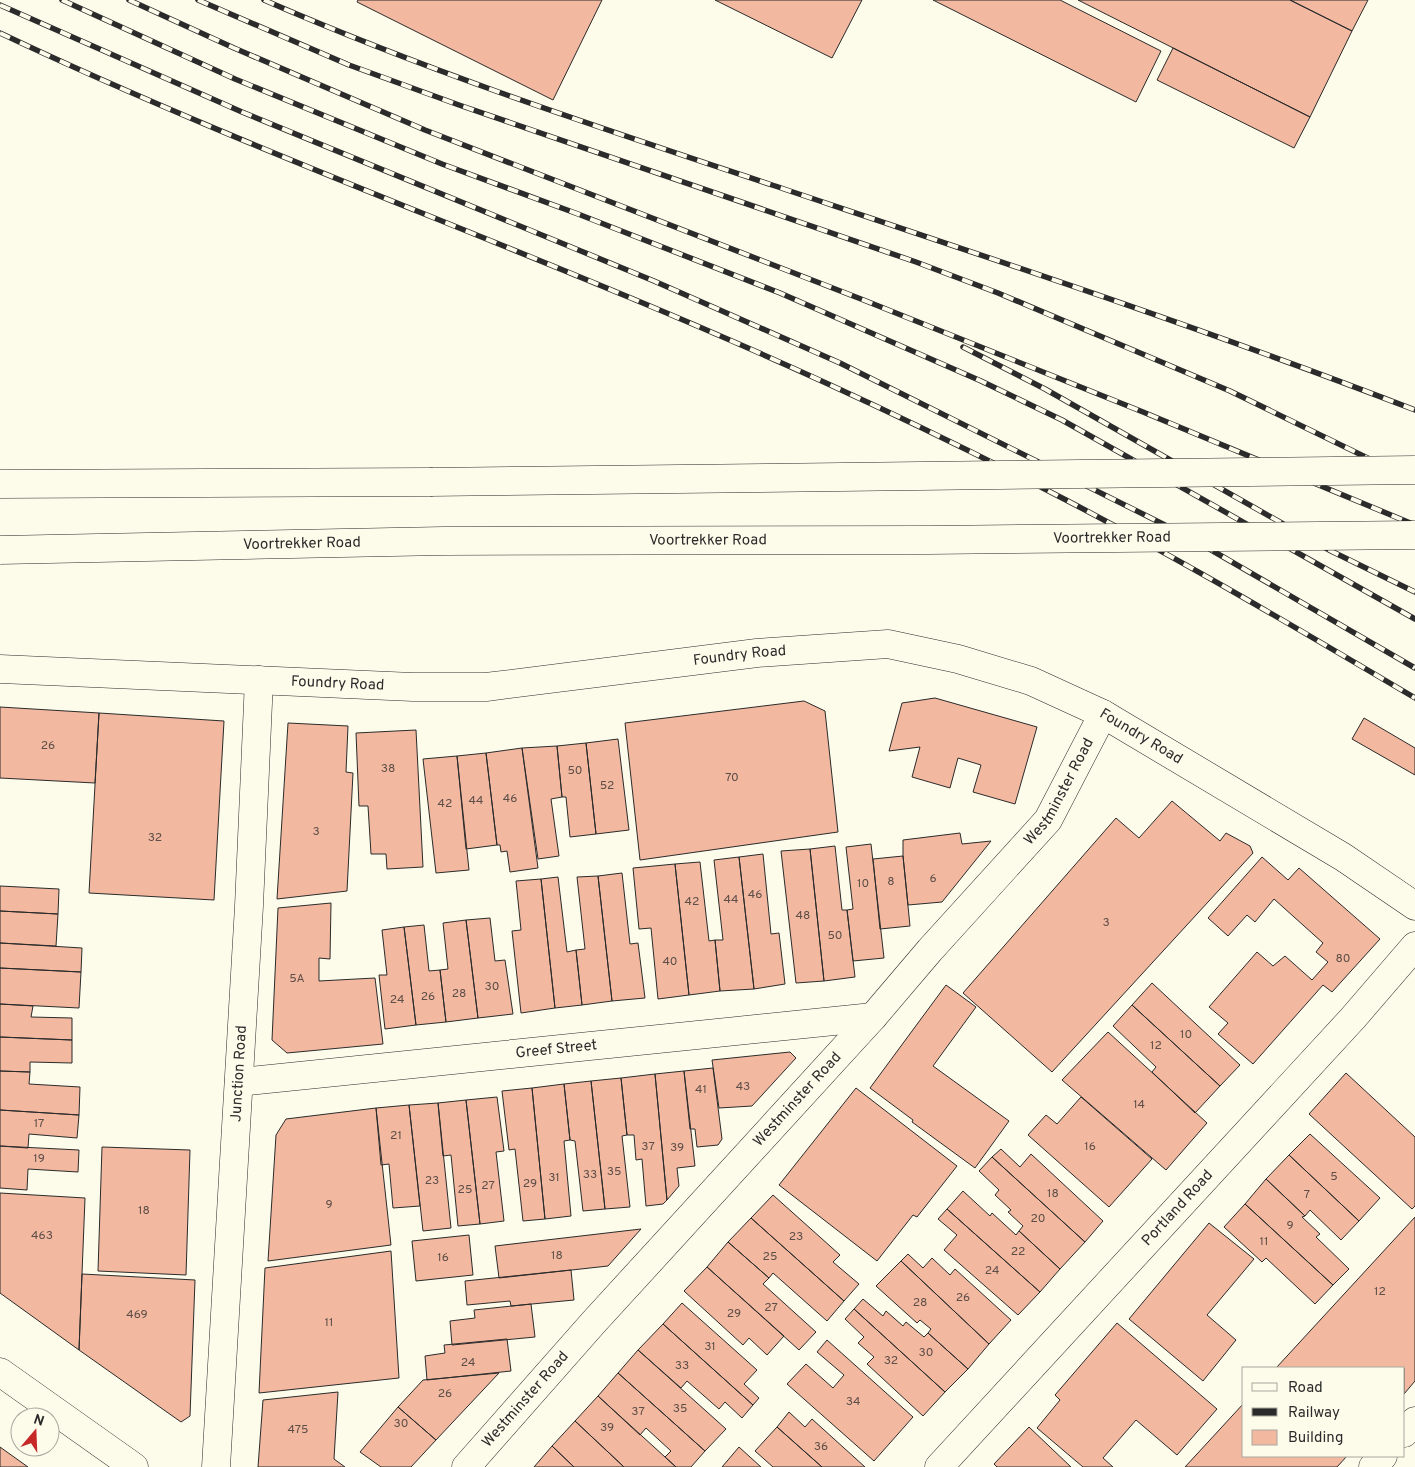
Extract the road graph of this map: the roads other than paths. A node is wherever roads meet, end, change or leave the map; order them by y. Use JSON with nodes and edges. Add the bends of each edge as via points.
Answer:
{"nodes":[{"id":1,"x":1415,"y":470,"type":"edge"},
{"id":2,"x":0,"y":484,"type":"edge"},
{"id":3,"x":1415,"y":535,"type":"edge"},
{"id":4,"x":0,"y":550,"type":"edge"},
{"id":5,"x":0,"y":669,"type":"edge"},
{"id":6,"x":259,"y":680,"type":"junction"},
{"id":7,"x":1103,"y":714,"type":"junction"},
{"id":8,"x":1415,"y":906,"type":"edge"},
{"id":9,"x":1415,"y":946,"type":"edge"},
{"id":10,"x":873,"y":1017,"type":"junction"},
{"id":11,"x":239,"y":1082,"type":"junction"},
{"id":12,"x":0,"y":1372,"type":"edge"},
{"id":13,"x":1415,"y":1421,"type":"edge"},
{"id":14,"x":1405,"y":1433,"type":"edge"},
{"id":15,"x":1382,"y":1457,"type":"edge"},
{"id":16,"x":134,"y":1467,"type":"edge"},
{"id":17,"x":216,"y":1467,"type":"edge"},
{"id":18,"x":466,"y":1467,"type":"edge"},
{"id":19,"x":939,"y":1467,"type":"edge"},
{"id":20,"x":1373,"y":1467,"type":"edge"}],
"edges":[{"from":1,"to":2,"type":"street","bridge":true},
{"from":3,"to":4,"type":"street","name":"Voortrekker Road","bridge":true,"via":[[443,541]]},
{"from":5,"to":6,"type":"street","name":"Foundry Road"},
{"from":6,"to":7,"type":"street","name":"Foundry Road","via":[[486,687],[757,653],[888,644],[958,659],[1031,681]]},
{"from":6,"to":11,"type":"street","name":"Junction Road"},
{"from":7,"to":8,"type":"street","name":"Foundry Road","via":[[1343,858]]},
{"from":7,"to":10,"type":"street","name":"Westminster Road","via":[[1048,820]]},
{"from":9,"to":19,"type":"street","name":"Portland Road"},
{"from":10,"to":11,"type":"street","name":"Greef Street"},
{"from":10,"to":18,"type":"street","name":"Westminster Road","via":[[593,1322]]},
{"from":11,"to":17,"type":"street","name":"Junction Road"},
{"from":12,"to":16,"type":"street"},
{"from":13,"to":14,"type":"street"},
{"from":15,"to":20,"type":"street"}]}
